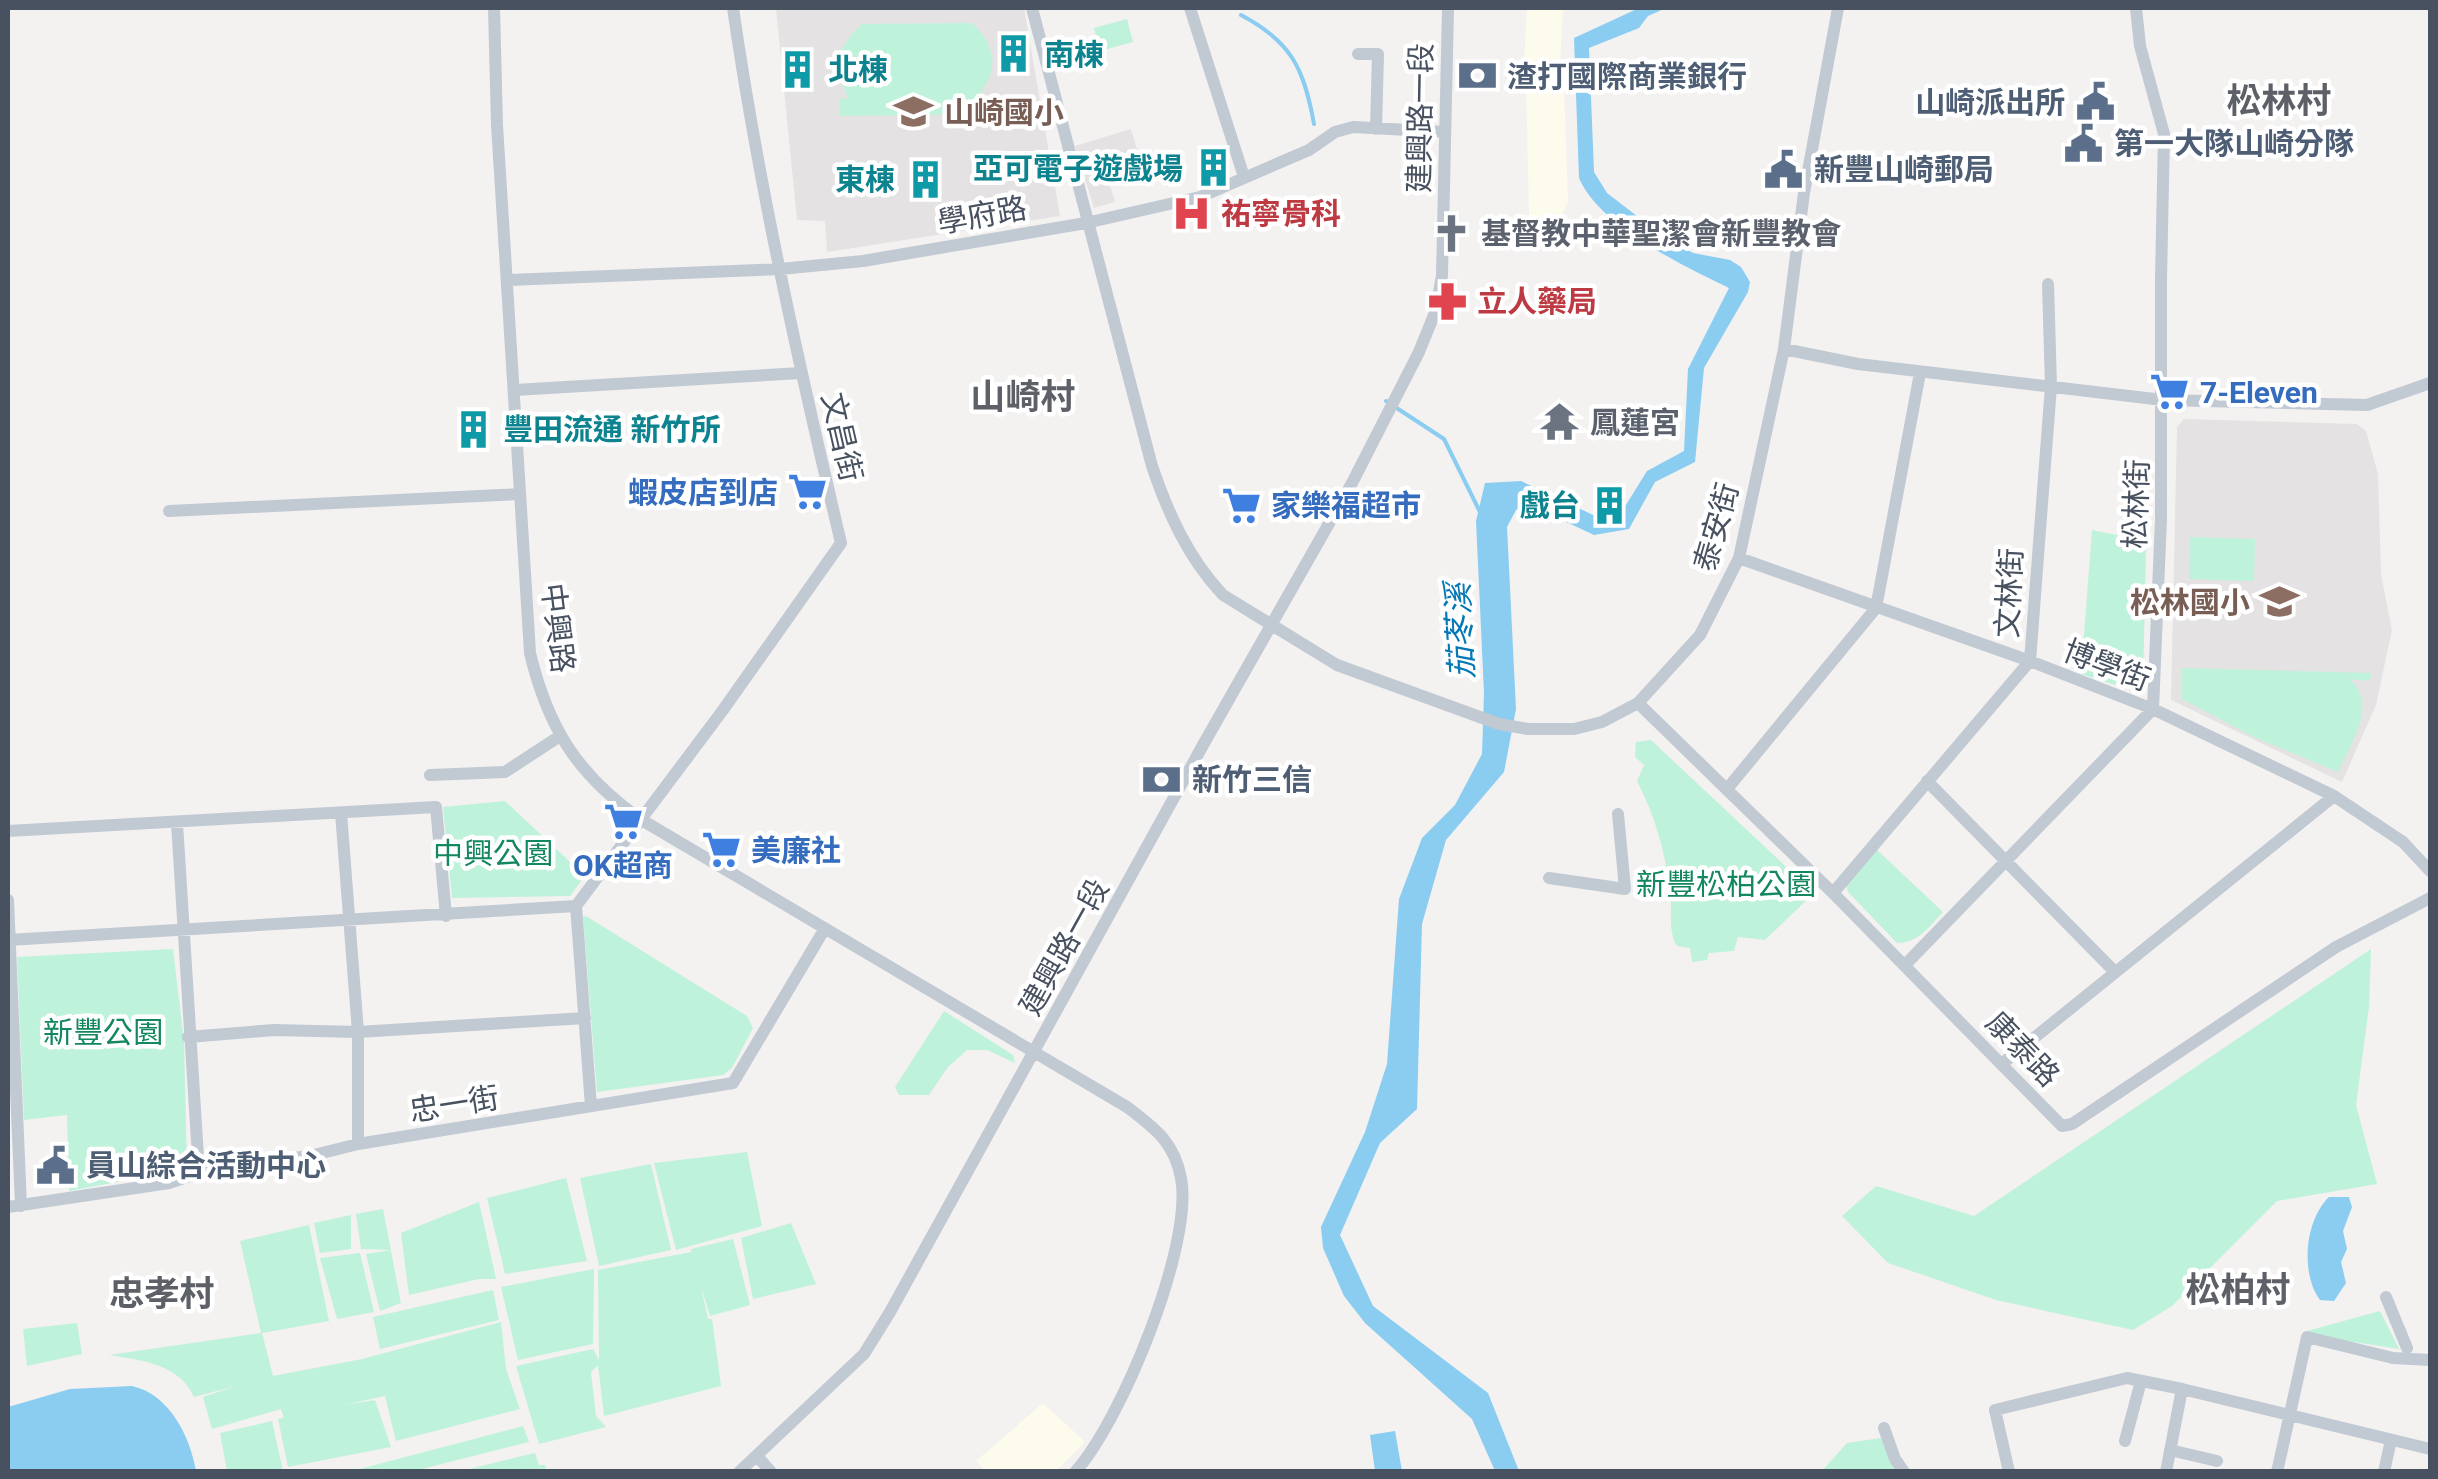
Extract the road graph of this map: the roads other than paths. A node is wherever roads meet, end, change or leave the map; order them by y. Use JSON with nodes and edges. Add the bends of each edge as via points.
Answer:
{"nodes":[{"id":1,"x":494,"y":8,"type":"edge"},
{"id":2,"x":733,"y":8,"type":"edge"},
{"id":3,"x":1032,"y":8,"type":"edge"},
{"id":4,"x":1190,"y":8,"type":"edge"},
{"id":5,"x":1448,"y":8,"type":"edge"},
{"id":6,"x":1838,"y":8,"type":"edge"},
{"id":7,"x":2136,"y":8,"type":"edge"},
{"id":8,"x":1358,"y":54,"type":"dead end"},
{"id":9,"x":1376,"y":128,"type":"junction"},
{"id":10,"x":1445,"y":132,"type":"junction"},
{"id":11,"x":1244,"y":177,"type":"junction"},
{"id":12,"x":1086,"y":223,"type":"junction"},
{"id":13,"x":780,"y":269,"type":"junction"},
{"id":14,"x":509,"y":280,"type":"junction"},
{"id":15,"x":2048,"y":284,"type":"dead end"},
{"id":16,"x":1784,"y":349,"type":"junction"},
{"id":17,"x":801,"y":373,"type":"junction"},
{"id":18,"x":1920,"y":373,"type":"junction"},
{"id":19,"x":2430,"y":384,"type":"edge"},
{"id":20,"x":2051,"y":386,"type":"junction"},
{"id":21,"x":514,"y":390,"type":"junction"},
{"id":22,"x":2164,"y":400,"type":"junction"},
{"id":23,"x":520,"y":494,"type":"junction"},
{"id":24,"x":169,"y":511,"type":"dead end"},
{"id":25,"x":1739,"y":558,"type":"junction"},
{"id":26,"x":1876,"y":608,"type":"junction"},
{"id":27,"x":1272,"y":626,"type":"junction"},
{"id":28,"x":2030,"y":661,"type":"junction"},
{"id":29,"x":1638,"y":704,"type":"junction"},
{"id":30,"x":2153,"y":709,"type":"junction"},
{"id":31,"x":560,"y":736,"type":"junction"},
{"id":32,"x":430,"y":775,"type":"dead end"},
{"id":33,"x":1927,"y":781,"type":"junction"},
{"id":34,"x":1727,"y":790,"type":"junction"},
{"id":35,"x":2334,"y":796,"type":"junction"},
{"id":36,"x":341,"y":813,"type":"junction"},
{"id":37,"x":1618,"y":814,"type":"dead end"},
{"id":38,"x":640,"y":819,"type":"junction"},
{"id":39,"x":177,"y":823,"type":"junction"},
{"id":40,"x":8,"y":831,"type":"edge"},
{"id":41,"x":2007,"y":863,"type":"junction"},
{"id":42,"x":2430,"y":871,"type":"edge"},
{"id":43,"x":1548,"y":878,"type":"dead end"},
{"id":44,"x":1833,"y":893,"type":"junction"},
{"id":45,"x":2430,"y":898,"type":"edge"},
{"id":46,"x":8,"y":900,"type":"edge"},
{"id":47,"x":576,"y":906,"type":"junction"},
{"id":48,"x":446,"y":916,"type":"junction"},
{"id":49,"x":349,"y":921,"type":"junction"},
{"id":50,"x":185,"y":928,"type":"junction"},
{"id":51,"x":824,"y":930,"type":"junction"},
{"id":52,"x":9,"y":939,"type":"edge"},
{"id":53,"x":1905,"y":965,"type":"junction"},
{"id":54,"x":2114,"y":971,"type":"junction"},
{"id":55,"x":585,"y":1018,"type":"junction"},
{"id":56,"x":358,"y":1032,"type":"junction"},
{"id":57,"x":188,"y":1037,"type":"junction"},
{"id":58,"x":1035,"y":1054,"type":"junction"},
{"id":59,"x":2002,"y":1063,"type":"junction"},
{"id":60,"x":592,"y":1106,"type":"junction"},
{"id":61,"x":358,"y":1144,"type":"junction"},
{"id":62,"x":198,"y":1173,"type":"junction"},
{"id":63,"x":14,"y":1207,"type":"edge"},
{"id":64,"x":2386,"y":1297,"type":"dead end"},
{"id":65,"x":2408,"y":1348,"type":"dead end"},
{"id":66,"x":2430,"y":1360,"type":"edge"},
{"id":67,"x":2141,"y":1381,"type":"junction"},
{"id":68,"x":2182,"y":1389,"type":"junction"},
{"id":69,"x":2290,"y":1415,"type":"junction"},
{"id":70,"x":1884,"y":1428,"type":"dead end"},
{"id":71,"x":2125,"y":1440,"type":"dead end"},
{"id":72,"x":2391,"y":1440,"type":"junction"},
{"id":73,"x":2430,"y":1449,"type":"edge"},
{"id":74,"x":2170,"y":1450,"type":"junction"},
{"id":75,"x":756,"y":1456,"type":"junction"},
{"id":76,"x":2216,"y":1461,"type":"dead end"},
{"id":77,"x":739,"y":1472,"type":"edge"},
{"id":78,"x":770,"y":1472,"type":"edge"},
{"id":79,"x":1075,"y":1472,"type":"edge"},
{"id":80,"x":1904,"y":1472,"type":"edge"},
{"id":81,"x":2009,"y":1472,"type":"edge"},
{"id":82,"x":2166,"y":1472,"type":"edge"},
{"id":83,"x":2278,"y":1472,"type":"edge"},
{"id":84,"x":2384,"y":1472,"type":"edge"}],
"edges":[{"from":1,"to":14,"type":"street","name":"中興路"},
{"from":2,"to":13,"type":"street","name":"文昌街"},
{"from":3,"to":12,"type":"street","name":"泰安街"},
{"from":4,"to":11,"type":"street"},
{"from":5,"to":10,"type":"street","name":"建興路一段"},
{"from":6,"to":16,"type":"street","name":"泰安街"},
{"from":7,"to":22,"type":"street","name":"松林街","via":[[2164,134]]},
{"from":8,"to":9,"type":"street","via":[[1378,54]]},
{"from":9,"to":10,"type":"street","name":"學府路"},
{"from":9,"to":11,"type":"street","name":"學府路","via":[[1335,132]]},
{"from":10,"to":27,"type":"street","name":"建興路一段","via":[[1436,310]]},
{"from":11,"to":12,"type":"street","name":"學府路","via":[[1200,196]]},
{"from":12,"to":13,"type":"street","name":"學府路"},
{"from":12,"to":27,"type":"street","name":"泰安街","via":[[1167,510],[1210,581]]},
{"from":13,"to":14,"type":"street","name":"學府路"},
{"from":13,"to":17,"type":"street","name":"文昌街"},
{"from":14,"to":21,"type":"street","name":"中興路"},
{"from":15,"to":20,"type":"street","name":"文林街"},
{"from":16,"to":18,"type":"street"},
{"from":16,"to":25,"type":"street","name":"泰安街"},
{"from":17,"to":21,"type":"street"},
{"from":17,"to":38,"type":"street","name":"文昌街","via":[[841,542]]},
{"from":18,"to":20,"type":"street"},
{"from":18,"to":26,"type":"street"},
{"from":19,"to":22,"type":"street","via":[[2367,405]]},
{"from":20,"to":22,"type":"street"},
{"from":20,"to":28,"type":"street","name":"文林街"},
{"from":21,"to":23,"type":"street","name":"中興路"},
{"from":22,"to":30,"type":"street","name":"松林街"},
{"from":23,"to":24,"type":"street"},
{"from":23,"to":31,"type":"street","name":"中興路","via":[[530,653]]},
{"from":25,"to":26,"type":"street","name":"博學街"},
{"from":25,"to":29,"type":"street","name":"泰安街","via":[[1700,635]]},
{"from":26,"to":28,"type":"street","name":"博學街"},
{"from":26,"to":34,"type":"street"},
{"from":27,"to":29,"type":"street","name":"泰安街","via":[[1337,665],[1470,715],[1528,729],[1574,729]]},
{"from":27,"to":58,"type":"street","name":"建興路一段"},
{"from":28,"to":30,"type":"street","name":"博學街"},
{"from":28,"to":33,"type":"street","name":"文林街"},
{"from":29,"to":34,"type":"street","name":"康泰路"},
{"from":30,"to":35,"type":"street","name":"博學街"},
{"from":30,"to":41,"type":"street"},
{"from":31,"to":32,"type":"street","via":[[505,772]]},
{"from":31,"to":38,"type":"street","name":"中興路","via":[[590,778]]},
{"from":33,"to":41,"type":"street"},
{"from":33,"to":44,"type":"street","name":"文林街"},
{"from":34,"to":44,"type":"street","name":"康泰路"},
{"from":35,"to":42,"type":"street","name":"博學街","via":[[2390,832]]},
{"from":35,"to":54,"type":"street"},
{"from":36,"to":39,"type":"street"},
{"from":36,"to":48,"type":"street","via":[[436,807]]},
{"from":36,"to":49,"type":"street"},
{"from":37,"to":43,"type":"street","via":[[1625,890]]},
{"from":38,"to":47,"type":"street","name":"文昌街"},
{"from":38,"to":51,"type":"street","name":"中興路"},
{"from":39,"to":40,"type":"street"},
{"from":39,"to":50,"type":"street"},
{"from":41,"to":53,"type":"street"},
{"from":41,"to":54,"type":"street"},
{"from":44,"to":53,"type":"street","name":"康泰路"},
{"from":45,"to":59,"type":"street","name":"康泰路","via":[[2336,947],[2072,1124],[2062,1126]]},
{"from":46,"to":52,"type":"street"},
{"from":47,"to":48,"type":"street"},
{"from":47,"to":55,"type":"street"},
{"from":48,"to":49,"type":"street"},
{"from":49,"to":50,"type":"street"},
{"from":49,"to":56,"type":"street"},
{"from":50,"to":52,"type":"street"},
{"from":50,"to":57,"type":"street"},
{"from":51,"to":58,"type":"street","name":"中興路"},
{"from":51,"to":60,"type":"street","name":"忠一街","via":[[733,1083]]},
{"from":52,"to":63,"type":"street"},
{"from":53,"to":59,"type":"street","name":"康泰路"},
{"from":54,"to":59,"type":"street"},
{"from":55,"to":56,"type":"street"},
{"from":55,"to":60,"type":"street"},
{"from":56,"to":57,"type":"street"},
{"from":56,"to":61,"type":"street"},
{"from":57,"to":62,"type":"street"},
{"from":58,"to":75,"type":"street","name":"建興路一段","via":[[864,1354]]},
{"from":58,"to":79,"type":"street","name":"中興路","via":[[1164,1136],[1181,1178],[1180,1223],[1149,1332],[1102,1436]]},
{"from":60,"to":61,"type":"street","name":"忠一街"},
{"from":61,"to":62,"type":"street","name":"忠一街"},
{"from":62,"to":63,"type":"street","name":"忠一街"},
{"from":64,"to":65,"type":"street"},
{"from":66,"to":69,"type":"street","via":[[2307,1337]]},
{"from":67,"to":68,"type":"street"},
{"from":67,"to":71,"type":"street"},
{"from":67,"to":81,"type":"street","via":[[2127,1378],[1995,1410]]},
{"from":68,"to":69,"type":"street"},
{"from":68,"to":74,"type":"street"},
{"from":69,"to":72,"type":"street"},
{"from":69,"to":83,"type":"street"},
{"from":70,"to":80,"type":"street"},
{"from":72,"to":73,"type":"street"},
{"from":72,"to":84,"type":"street"},
{"from":74,"to":76,"type":"street"},
{"from":74,"to":82,"type":"street"},
{"from":75,"to":77,"type":"street","name":"建興路一段"},
{"from":75,"to":78,"type":"street"}]}
